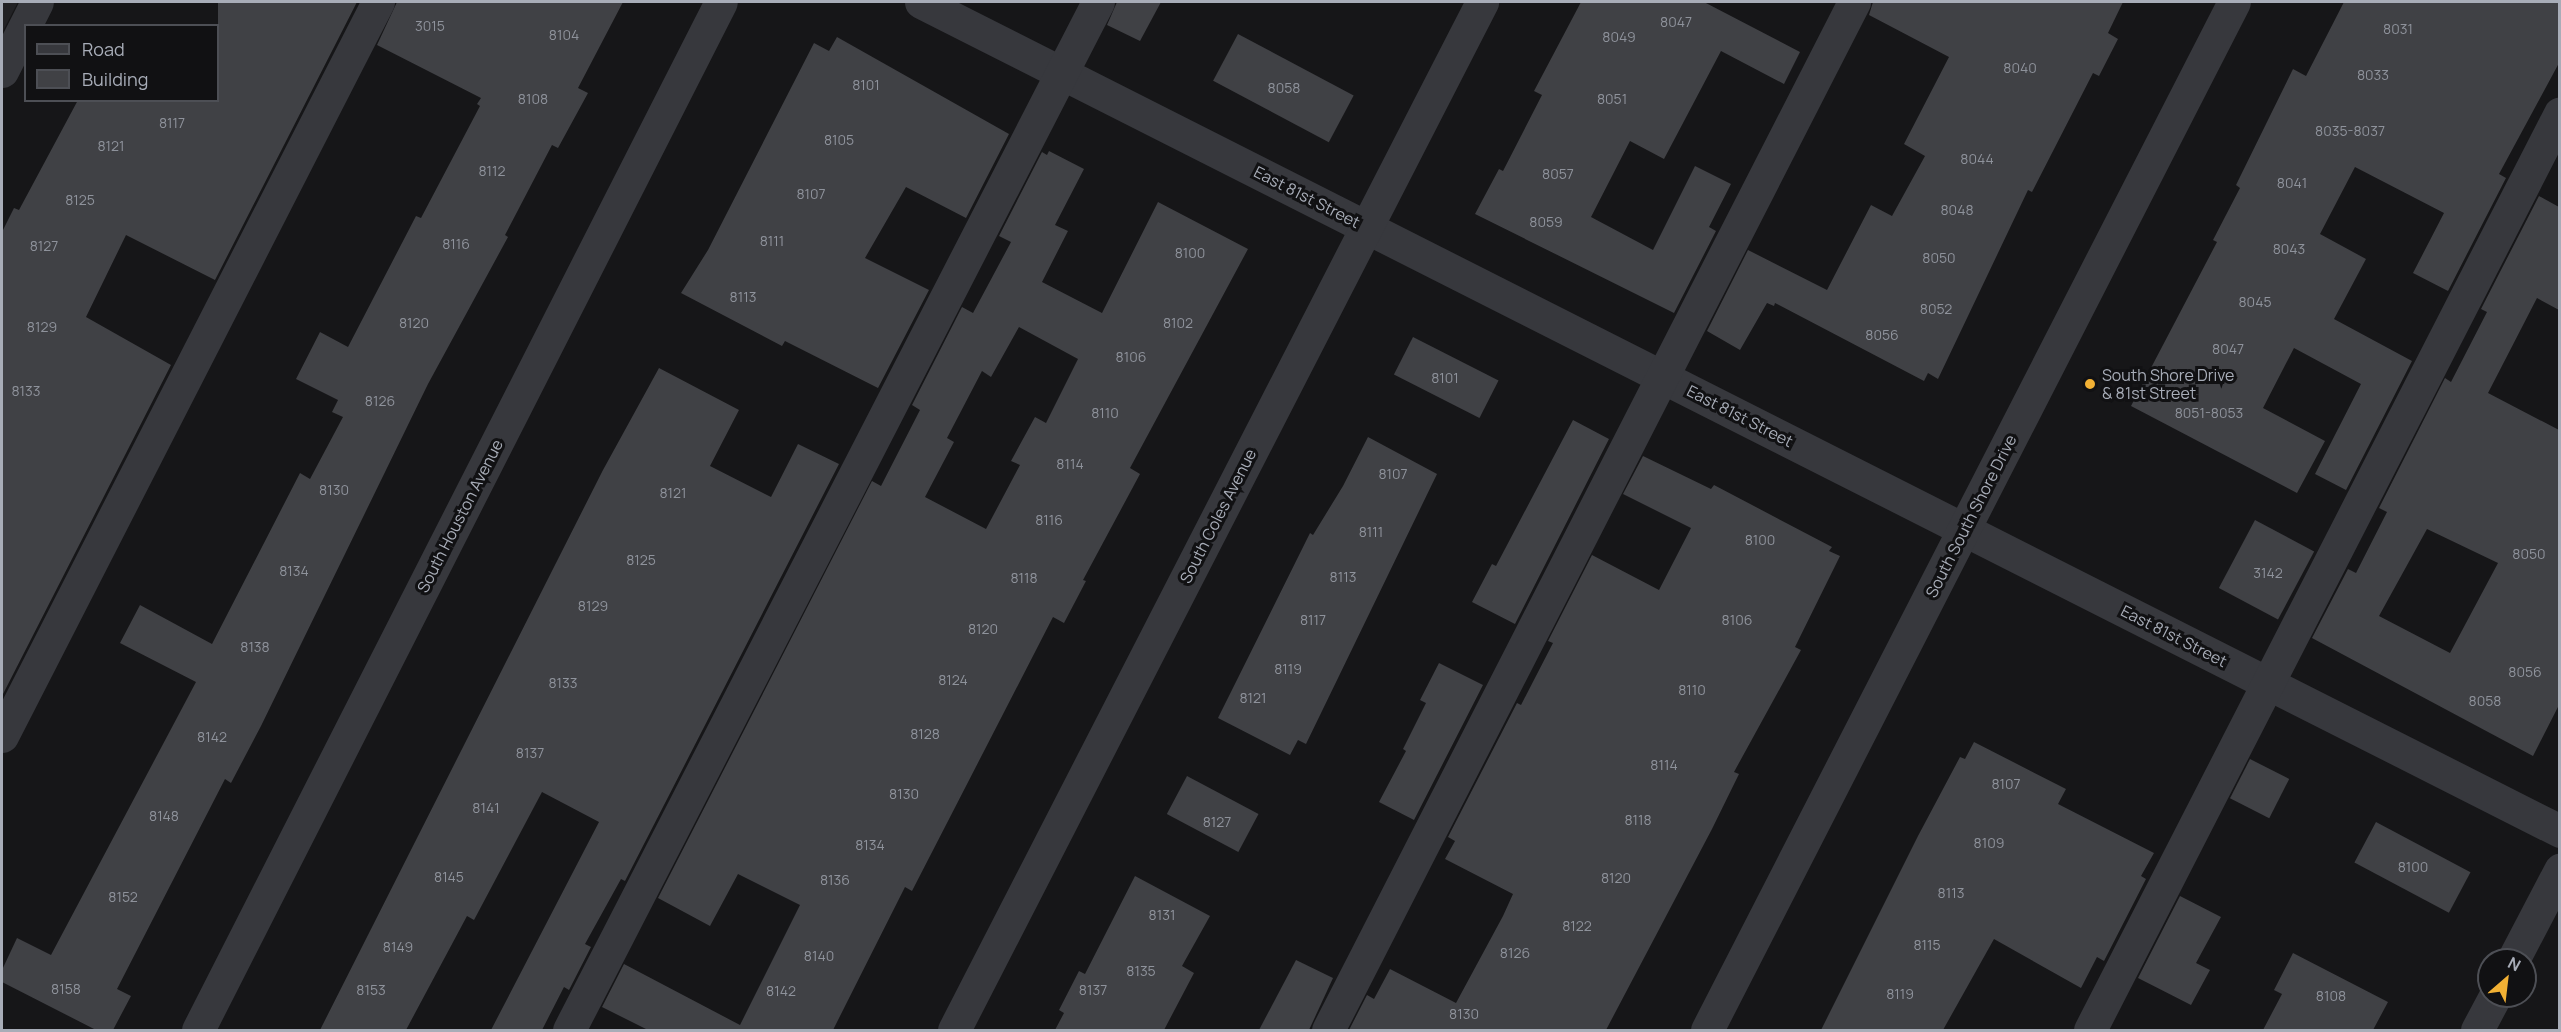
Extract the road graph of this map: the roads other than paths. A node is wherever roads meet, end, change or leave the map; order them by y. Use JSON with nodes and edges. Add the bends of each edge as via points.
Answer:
{"nodes":[{"id":1,"x":37,"y":2,"type":"edge"},
{"id":2,"x":378,"y":2,"type":"edge"},
{"id":3,"x":721,"y":2,"type":"edge"},
{"id":4,"x":921,"y":2,"type":"edge"},
{"id":5,"x":1098,"y":2,"type":"edge"},
{"id":6,"x":1482,"y":2,"type":"edge"},
{"id":7,"x":1854,"y":2,"type":"edge"},
{"id":8,"x":2234,"y":2,"type":"edge"},
{"id":9,"x":26,"y":24,"type":"edge"},
{"id":10,"x":24,"y":28,"type":"edge"},
{"id":11,"x":2,"y":71,"type":"edge"},
{"id":12,"x":1062,"y":73,"type":"junction"},
{"id":13,"x":2559,"y":113,"type":"edge"},
{"id":14,"x":1366,"y":227,"type":"junction"},
{"id":15,"x":1662,"y":377,"type":"junction"},
{"id":16,"x":1964,"y":530,"type":"junction"},
{"id":17,"x":2268,"y":684,"type":"junction"},
{"id":18,"x":2,"y":736,"type":"edge"},
{"id":19,"x":2559,"y":831,"type":"edge"},
{"id":20,"x":2559,"y":870,"type":"edge"},
{"id":21,"x":2519,"y":948,"type":"edge"},
{"id":22,"x":2489,"y":1008,"type":"edge"},
{"id":23,"x":198,"y":1030,"type":"edge"},
{"id":24,"x":569,"y":1030,"type":"edge"},
{"id":25,"x":954,"y":1030,"type":"edge"},
{"id":26,"x":1328,"y":1030,"type":"edge"},
{"id":27,"x":1707,"y":1030,"type":"edge"},
{"id":28,"x":2090,"y":1030,"type":"edge"},
{"id":29,"x":2477,"y":1030,"type":"edge"}],
"edges":[{"from":1,"to":9,"type":"street"},
{"from":2,"to":18,"type":"street"},
{"from":3,"to":23,"type":"street","name":"South Houston Avenue"},
{"from":4,"to":12,"type":"street","name":"East 81st Street"},
{"from":5,"to":12,"type":"street"},
{"from":6,"to":14,"type":"street","name":"South Coles Avenue"},
{"from":7,"to":15,"type":"street"},
{"from":8,"to":16,"type":"street","name":"South South Shore Drive"},
{"from":10,"to":11,"type":"street"},
{"from":12,"to":14,"type":"street","name":"East 81st Street"},
{"from":12,"to":24,"type":"street"},
{"from":13,"to":17,"type":"street"},
{"from":14,"to":15,"type":"street","name":"East 81st Street"},
{"from":14,"to":25,"type":"street","name":"South Coles Avenue"},
{"from":15,"to":16,"type":"street","name":"East 81st Street"},
{"from":15,"to":26,"type":"street"},
{"from":16,"to":17,"type":"street","name":"East 81st Street"},
{"from":16,"to":27,"type":"street","name":"South South Shore Drive"},
{"from":17,"to":19,"type":"street","name":"East 81st Street"},
{"from":17,"to":28,"type":"street"},
{"from":20,"to":21,"type":"street"},
{"from":22,"to":29,"type":"street"}]}
